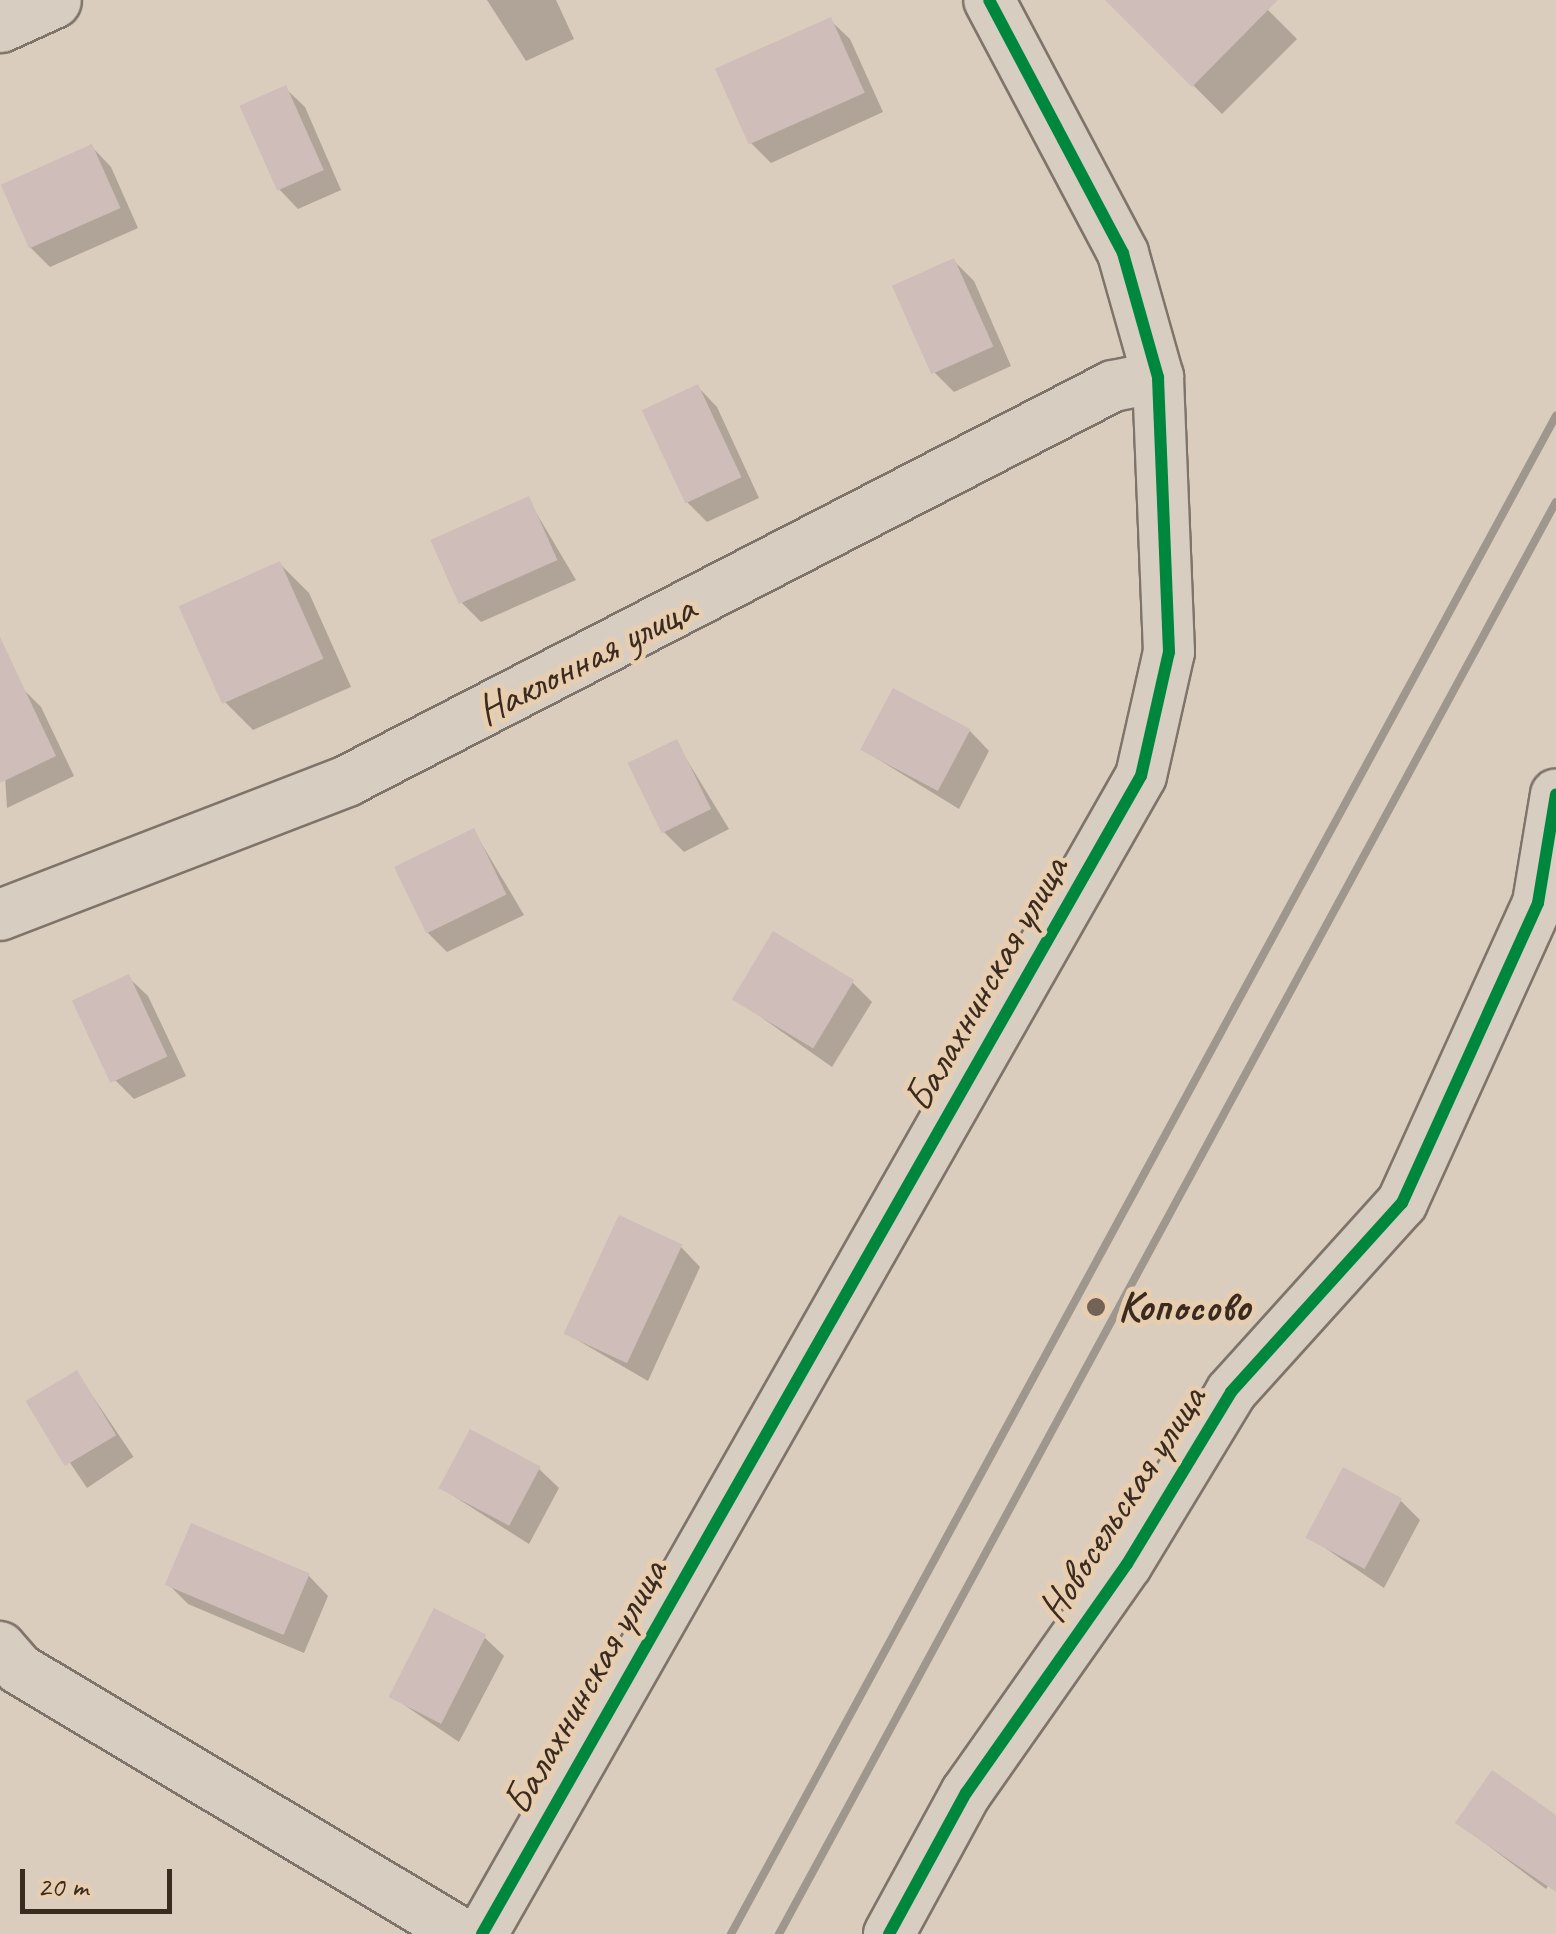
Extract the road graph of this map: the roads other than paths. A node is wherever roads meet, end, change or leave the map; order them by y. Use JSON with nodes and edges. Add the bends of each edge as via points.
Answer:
{"nodes":[{"id":1,"x":53,"y":0,"type":"edge"},
{"id":2,"x":989,"y":0,"type":"edge"},
{"id":3,"x":0,"y":24,"type":"edge"},
{"id":4,"x":1158,"y":377,"type":"junction"},
{"id":5,"x":1556,"y":794,"type":"edge"},
{"id":6,"x":0,"y":915,"type":"edge"},
{"id":7,"x":6,"y":1669,"type":"edge"},
{"id":8,"x":462,"y":1934,"type":"edge"},
{"id":9,"x":482,"y":1934,"type":"edge"},
{"id":10,"x":889,"y":1934,"type":"edge"}],
"edges":[{"from":1,"to":3,"type":"main road"},
{"from":2,"to":4,"type":"street","name":"Балахнинская улица","via":[[1122,253]]},
{"from":4,"to":6,"type":"street","name":"Наклонная улица","via":[[1114,386],[347,781]]},
{"from":4,"to":9,"type":"street","name":"Балахнинская улица","via":[[1170,652],[1141,776]]},
{"from":5,"to":10,"type":"street","name":"Новосельская улица","via":[[1538,903],[1402,1203],[1232,1392],[1127,1564],[966,1793]]},
{"from":7,"to":8,"type":"street"}]}
